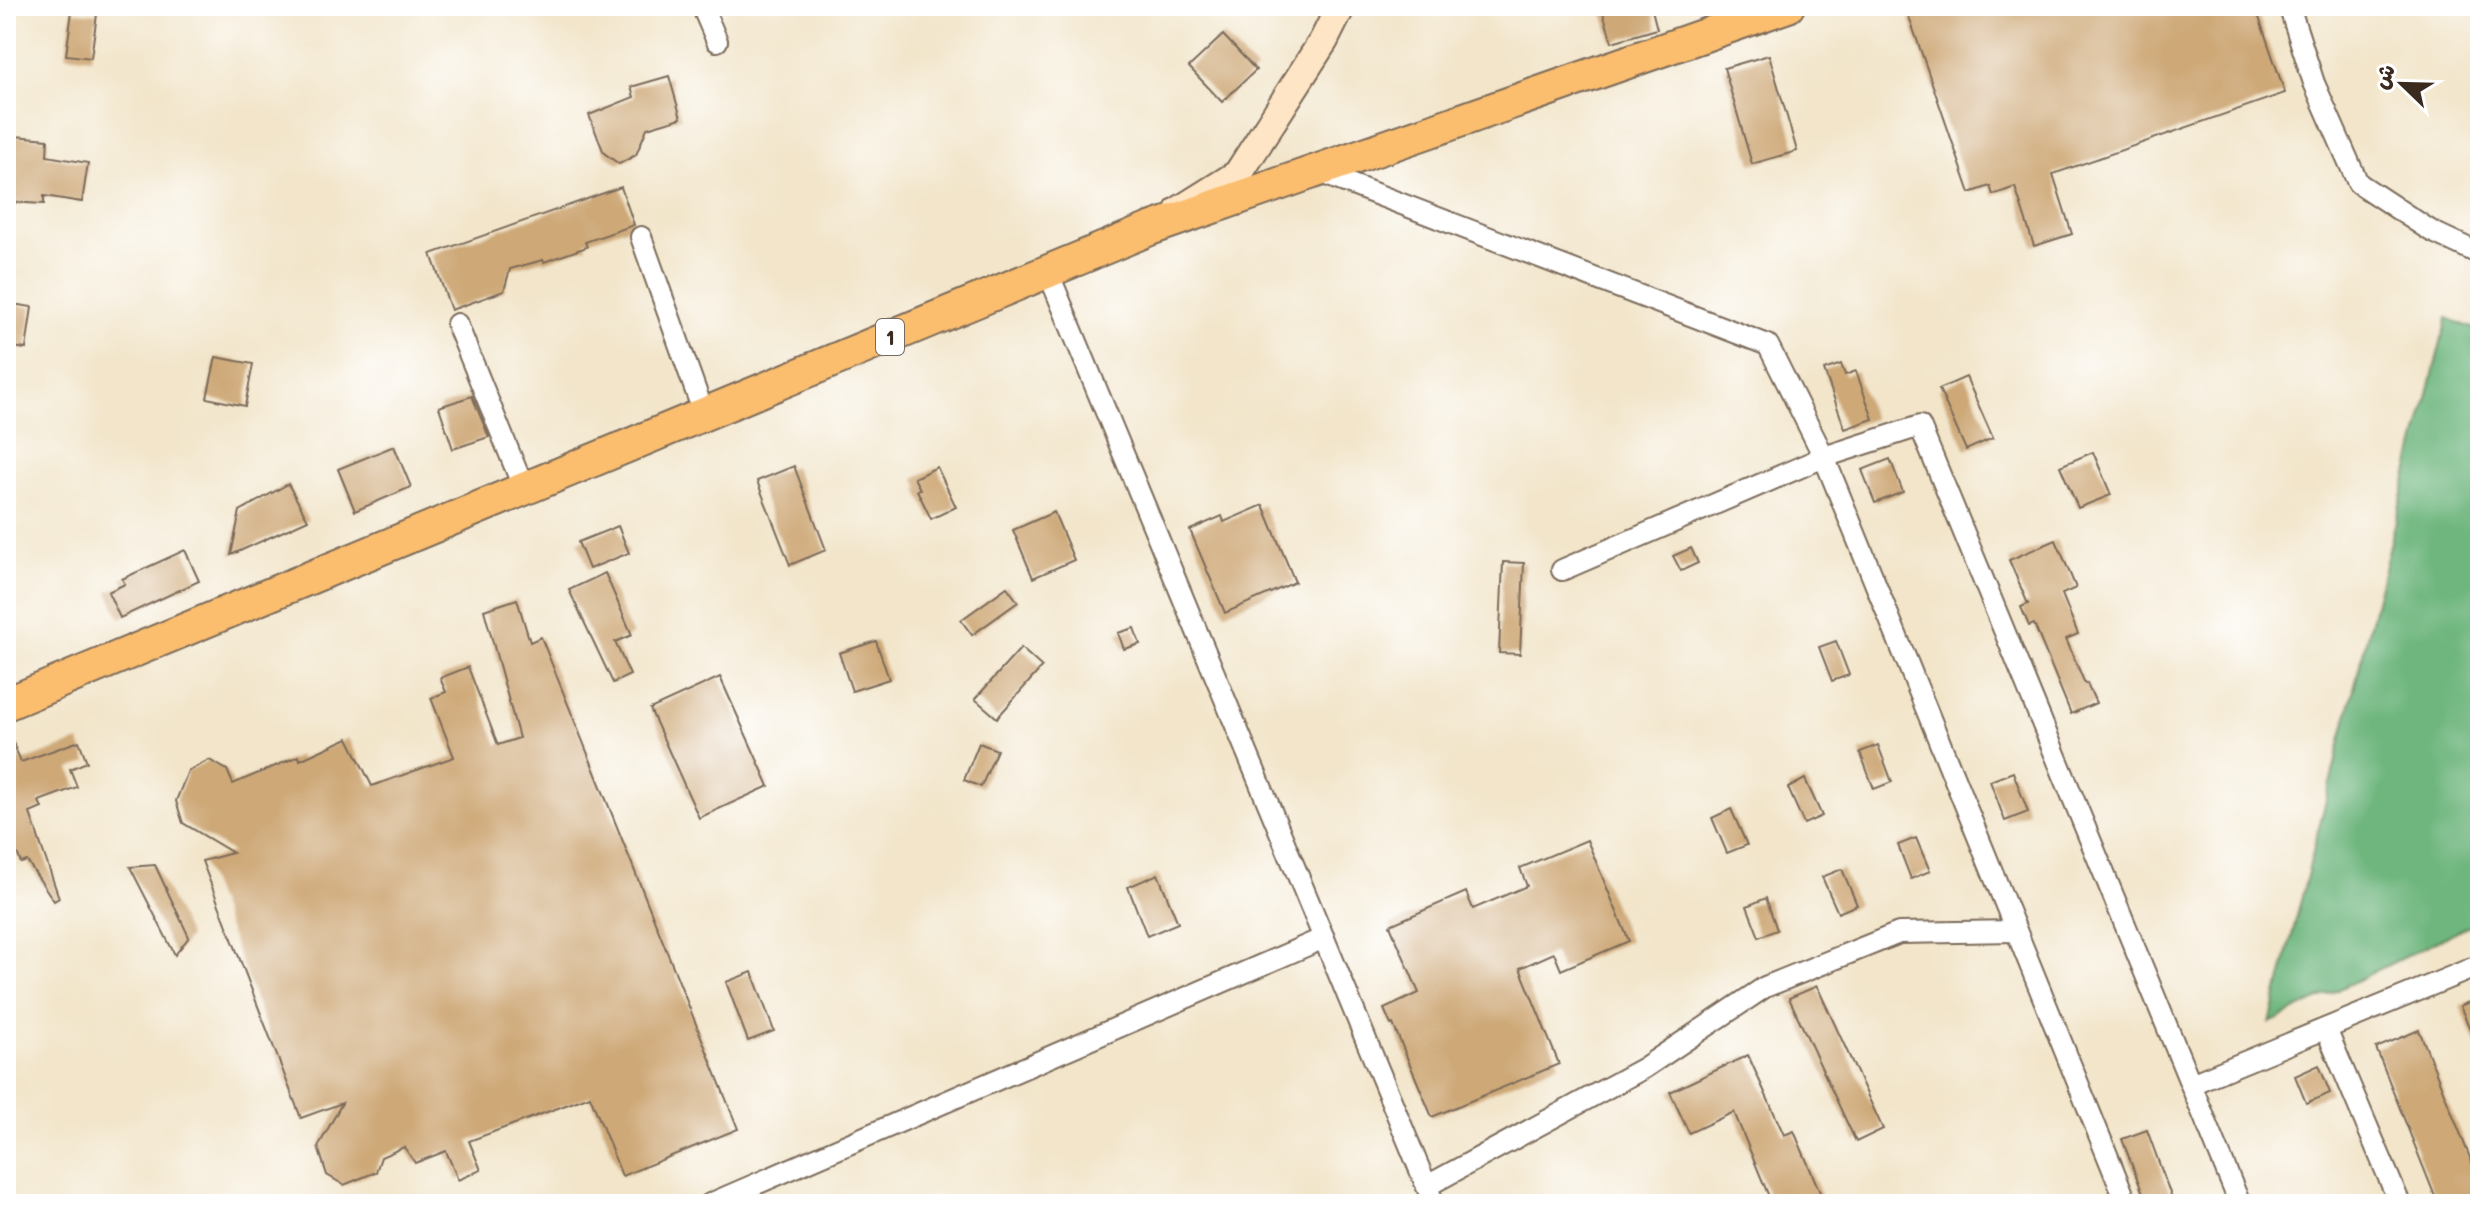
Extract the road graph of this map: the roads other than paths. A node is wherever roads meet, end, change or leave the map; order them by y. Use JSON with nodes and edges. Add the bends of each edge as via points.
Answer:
{"nodes":[{"id":1,"x":702,"y":6,"type":"edge"},
{"id":2,"x":1341,"y":6,"type":"edge"},
{"id":3,"x":1788,"y":6,"type":"edge"},
{"id":4,"x":2289,"y":6,"type":"edge"},
{"id":5,"x":717,"y":41,"type":"dead end"},
{"id":6,"x":1316,"y":171,"type":"junction"},
{"id":7,"x":1150,"y":229,"type":"junction"},
{"id":8,"x":641,"y":237,"type":"dead end"},
{"id":9,"x":2480,"y":254,"type":"edge"},
{"id":10,"x":1048,"y":272,"type":"junction"},
{"id":11,"x":457,"y":324,"type":"dead end"},
{"id":12,"x":704,"y":414,"type":"junction"},
{"id":13,"x":1824,"y":457,"type":"junction"},
{"id":14,"x":524,"y":489,"type":"junction"},
{"id":15,"x":1562,"y":570,"type":"dead end"},
{"id":16,"x":6,"y":704,"type":"edge"},
{"id":17,"x":2016,"y":931,"type":"junction"},
{"id":18,"x":1324,"y":938,"type":"junction"},
{"id":19,"x":2480,"y":965,"type":"edge"},
{"id":20,"x":2326,"y":1029,"type":"junction"},
{"id":21,"x":2191,"y":1084,"type":"junction"},
{"id":22,"x":1430,"y":1195,"type":"edge"},
{"id":23,"x":710,"y":1204,"type":"edge"},
{"id":24,"x":2127,"y":1204,"type":"edge"},
{"id":25,"x":2240,"y":1204,"type":"edge"},
{"id":26,"x":2400,"y":1204,"type":"edge"}],
"edges":[{"from":1,"to":5,"type":"street"},
{"from":2,"to":7,"type":"street","via":[[1238,174]]},
{"from":3,"to":6,"type":"main road","number":"1"},
{"from":4,"to":9,"type":"street","via":[[2314,83],[2358,183],[2431,231]]},
{"from":6,"to":7,"type":"main road","number":"1"},
{"from":6,"to":13,"type":"street","via":[[1768,345]]},
{"from":7,"to":10,"type":"main road","number":"1"},
{"from":8,"to":12,"type":"street"},
{"from":10,"to":12,"type":"main road","number":"1"},
{"from":10,"to":18,"type":"street"},
{"from":11,"to":14,"type":"street"},
{"from":12,"to":14,"type":"main road","number":"1"},
{"from":13,"to":15,"type":"street"},
{"from":13,"to":17,"type":"street"},
{"from":13,"to":21,"type":"street","via":[[1920,426]]},
{"from":14,"to":16,"type":"main road","number":"1"},
{"from":17,"to":22,"type":"street","via":[[1899,933],[1765,987],[1644,1068]]},
{"from":17,"to":24,"type":"street"},
{"from":18,"to":22,"type":"street"},
{"from":18,"to":23,"type":"street"},
{"from":19,"to":20,"type":"street"},
{"from":20,"to":21,"type":"street"},
{"from":20,"to":26,"type":"street"},
{"from":21,"to":25,"type":"street"}]}
